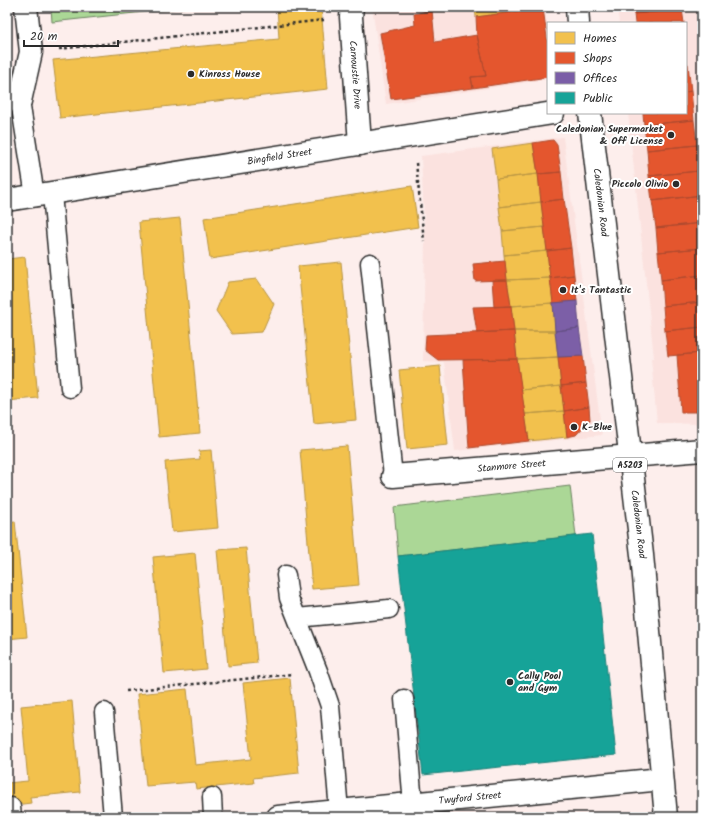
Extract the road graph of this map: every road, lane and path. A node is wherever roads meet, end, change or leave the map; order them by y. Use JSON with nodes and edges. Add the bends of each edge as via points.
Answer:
{"nodes":[{"id":1,"x":26,"y":7,"type":"edge"},
{"id":2,"x":577,"y":7,"type":"edge"},
{"id":3,"x":352,"y":12,"type":"edge"},
{"id":4,"x":578,"y":22,"type":"edge"},
{"id":5,"x":31,"y":52,"type":"junction"},
{"id":6,"x":13,"y":101,"type":"edge"},
{"id":7,"x":547,"y":114,"type":"edge"},
{"id":8,"x":590,"y":114,"type":"edge"},
{"id":9,"x":413,"y":135,"type":"junction"},
{"id":10,"x":360,"y":144,"type":"junction"},
{"id":11,"x":43,"y":195,"type":"junction"},
{"id":12,"x":7,"y":200,"type":"edge"},
{"id":13,"x":424,"y":241,"type":"dead end"},
{"id":14,"x":370,"y":263,"type":"dead end"},
{"id":15,"x":70,"y":388,"type":"dead end"},
{"id":16,"x":702,"y":450,"type":"edge"},
{"id":17,"x":629,"y":456,"type":"junction"},
{"id":18,"x":393,"y":476,"type":"joint"},
{"id":19,"x":286,"y":575,"type":"dead end"},
{"id":20,"x":389,"y":609,"type":"dead end"},
{"id":21,"x":297,"y":618,"type":"junction"},
{"id":22,"x":318,"y":671,"type":"junction"},
{"id":23,"x":126,"y":691,"type":"dead end"},
{"id":24,"x":404,"y":699,"type":"dead end"},
{"id":25,"x":104,"y":712,"type":"dead end"},
{"id":26,"x":662,"y":779,"type":"junction"},
{"id":27,"x":212,"y":797,"type":"dead end"},
{"id":28,"x":421,"y":808,"type":"edge"},
{"id":29,"x":339,"y":811,"type":"junction"},
{"id":30,"x":113,"y":817,"type":"edge"},
{"id":31,"x":213,"y":817,"type":"edge"},
{"id":32,"x":278,"y":817,"type":"edge"},
{"id":33,"x":666,"y":817,"type":"edge"}],
"edges":[{"from":1,"to":5,"type":"street"},
{"from":2,"to":4,"type":"street"},
{"from":3,"to":5,"type":"path"},
{"from":3,"to":10,"type":"street","name":"Carnoustie Drive"},
{"from":5,"to":6,"type":"street"},
{"from":6,"to":11,"type":"lane"},
{"from":7,"to":9,"type":"street","name":"Bingfield Street"},
{"from":8,"to":17,"type":"street","name":"Caledonian Road","number":"A5203"},
{"from":9,"to":10,"type":"street","name":"Bingfield Street"},
{"from":9,"to":13,"type":"path"},
{"from":10,"to":11,"type":"street","name":"Bingfield Street"},
{"from":11,"to":12,"type":"street","name":"Bingfield Street"},
{"from":11,"to":15,"type":"lane"},
{"from":14,"to":18,"type":"lane"},
{"from":16,"to":17,"type":"street","name":"Stanmore Street"},
{"from":17,"to":18,"type":"street","name":"Stanmore Street"},
{"from":17,"to":26,"type":"street","name":"Caledonian Road","number":"A5203","via":[[642,555]]},
{"from":19,"to":21,"type":"lane","via":[[289,598]]},
{"from":20,"to":21,"type":"lane"},
{"from":21,"to":22,"type":"lane"},
{"from":22,"to":23,"type":"path"},
{"from":22,"to":29,"type":"lane","via":[[330,706]]},
{"from":24,"to":28,"type":"lane"},
{"from":25,"to":30,"type":"lane"},
{"from":26,"to":28,"type":"street","name":"Twyford Street"},
{"from":26,"to":33,"type":"street","name":"Caledonian Road","number":"A5203"},
{"from":27,"to":31,"type":"lane"},
{"from":28,"to":29,"type":"street","name":"Twyford Street"},
{"from":29,"to":32,"type":"street","name":"Twyford Street"}]}
